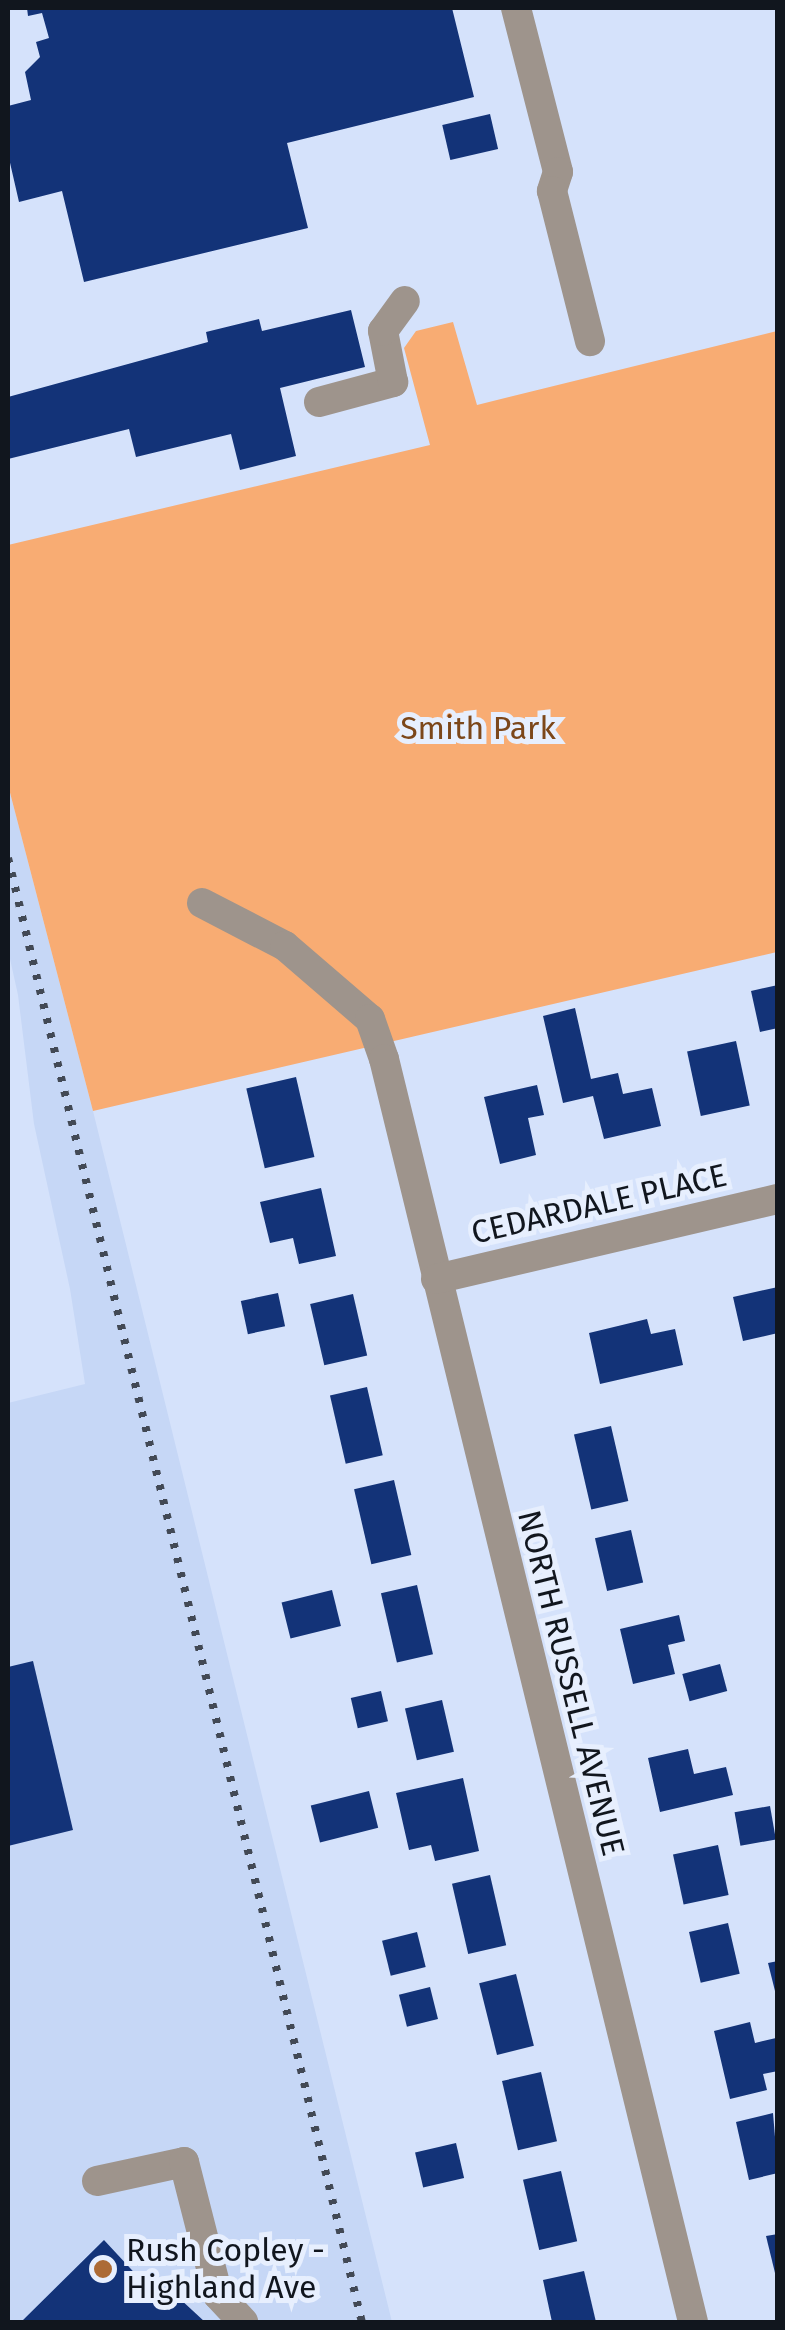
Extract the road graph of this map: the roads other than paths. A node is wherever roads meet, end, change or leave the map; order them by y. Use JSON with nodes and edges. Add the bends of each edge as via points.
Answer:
{"nodes":[{"id":1,"x":516,"y":8,"type":"edge"},
{"id":2,"x":405,"y":301,"type":"dead end"},
{"id":3,"x":590,"y":341,"type":"dead end"},
{"id":4,"x":319,"y":402,"type":"dead end"},
{"id":5,"x":202,"y":902,"type":"dead end"},
{"id":6,"x":778,"y":1198,"type":"edge"},
{"id":7,"x":436,"y":1280,"type":"junction"},
{"id":8,"x":97,"y":2181,"type":"dead end"},
{"id":9,"x":243,"y":2322,"type":"edge"},
{"id":10,"x":693,"y":2322,"type":"edge"}],
"edges":[{"from":1,"to":3,"type":"street","via":[[558,172],[552,191]]},
{"from":2,"to":4,"type":"street","via":[[383,332],[393,382]]},
{"from":5,"to":7,"type":"street","name":"NORTH RUSSELL AVENUE","via":[[285,946],[370,1018]]},
{"from":6,"to":7,"type":"street","name":"CEDARDALE PLACE"},
{"from":7,"to":10,"type":"street","name":"NORTH RUSSELL AVENUE"},
{"from":8,"to":9,"type":"street","via":[[184,2162],[218,2295]]}]}
